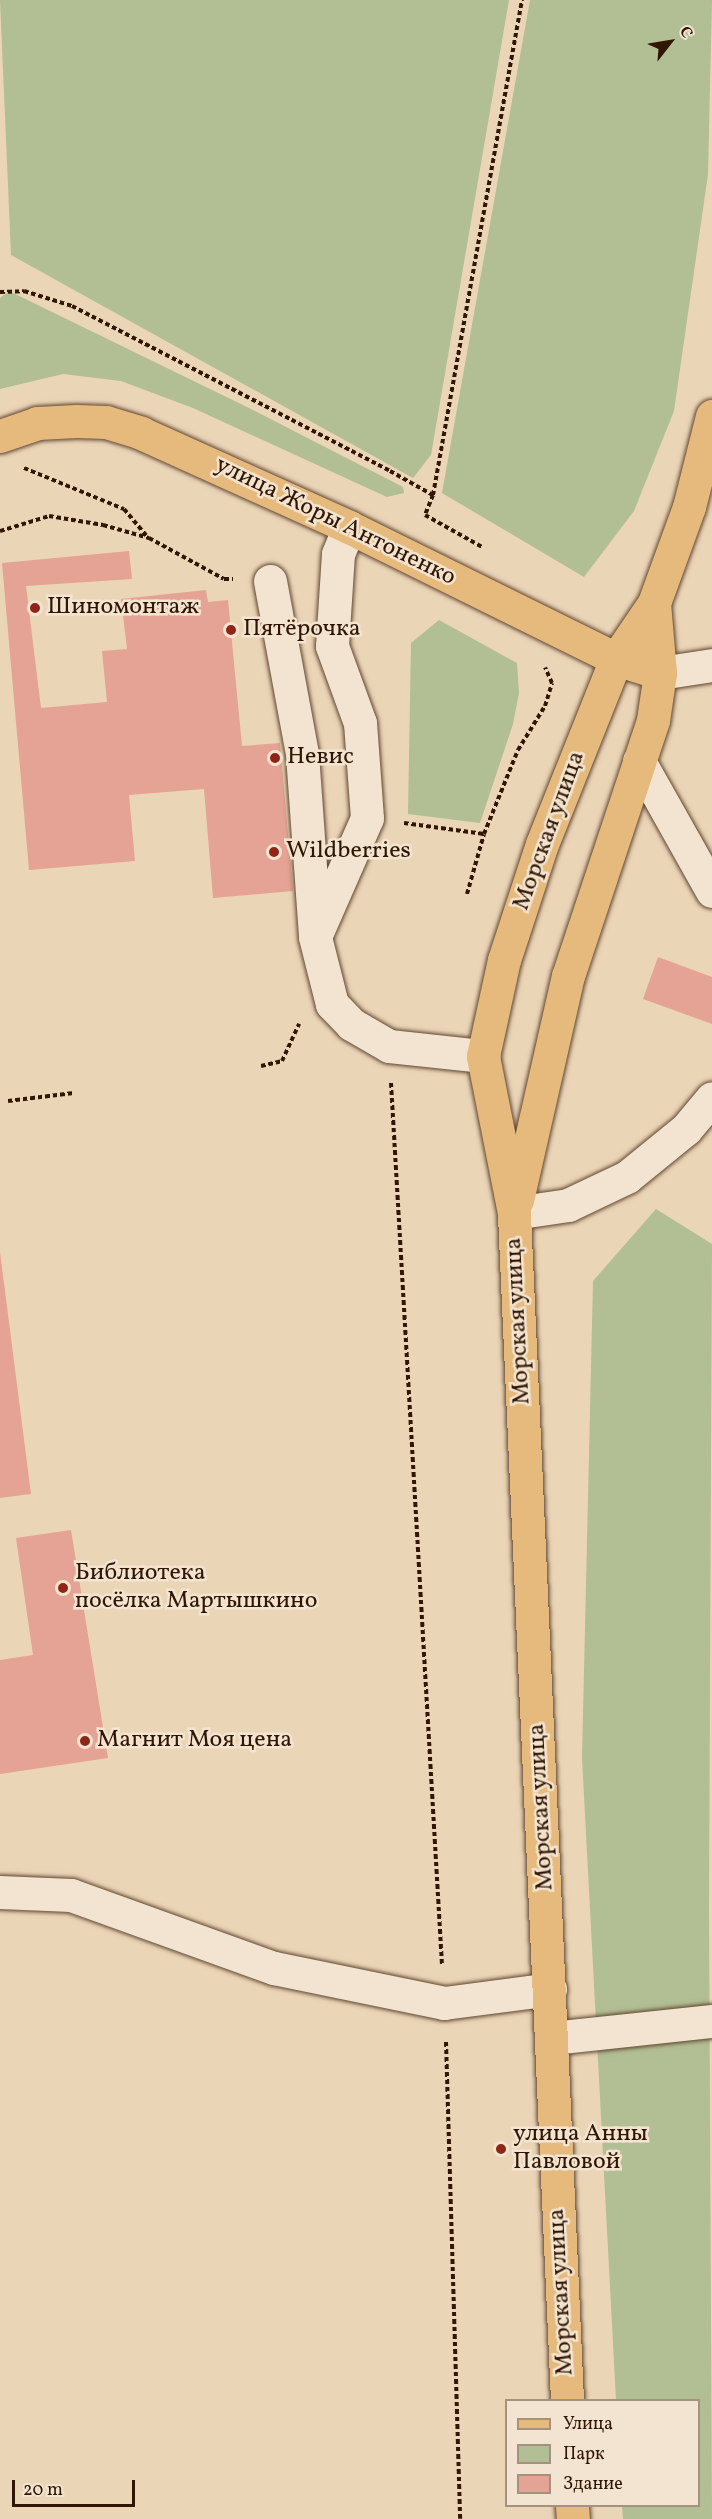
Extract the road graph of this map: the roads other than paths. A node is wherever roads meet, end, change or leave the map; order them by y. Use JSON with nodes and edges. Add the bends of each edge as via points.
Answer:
{"nodes":[{"id":1,"x":712,"y":416,"type":"edge"},
{"id":2,"x":0,"y":436,"type":"edge"},
{"id":3,"x":349,"y":527,"type":"junction"},
{"id":4,"x":270,"y":581,"type":"road end"},
{"id":5,"x":654,"y":603,"type":"junction"},
{"id":6,"x":332,"y":646,"type":"junction"},
{"id":7,"x":283,"y":654,"type":"junction"},
{"id":8,"x":616,"y":659,"type":"junction"},
{"id":9,"x":712,"y":665,"type":"edge"},
{"id":10,"x":660,"y":674,"type":"junction"},
{"id":11,"x":639,"y":761,"type":"junction"},
{"id":12,"x":712,"y":891,"type":"edge"},
{"id":13,"x":315,"y":937,"type":"junction"},
{"id":14,"x":483,"y":1056,"type":"junction"},
{"id":15,"x":712,"y":1098,"type":"edge"},
{"id":16,"x":514,"y":1214,"type":"junction"},
{"id":17,"x":0,"y":1892,"type":"edge"},
{"id":18,"x":550,"y":1989,"type":"junction"},
{"id":19,"x":712,"y":2021,"type":"edge"},
{"id":20,"x":552,"y":2038,"type":"junction"},
{"id":21,"x":567,"y":2399,"type":"edge"}],
"edges":[{"from":1,"to":5,"type":"main road","name":"Морская улица","via":[[689,507]]},
{"from":2,"to":3,"type":"main road","name":"улица Жоры Антоненко","via":[[37,423],[106,422],[208,460]]},
{"from":3,"to":6,"type":"street","via":[[338,554]]},
{"from":3,"to":8,"type":"main road","name":"улица Жоры Антоненко"},
{"from":4,"to":7,"type":"street"},
{"from":5,"to":8,"type":"main road","name":"Морская улица"},
{"from":5,"to":10,"type":"main road","name":"Морская улица"},
{"from":6,"to":7,"type":"street"},
{"from":6,"to":13,"type":"street","via":[[360,723],[367,818]]},
{"from":7,"to":13,"type":"street","via":[[302,754]]},
{"from":8,"to":10,"type":"main road","name":"улица Жоры Антоненко"},
{"from":8,"to":14,"type":"main road","name":"Морская улица","via":[[542,844],[504,960]]},
{"from":9,"to":10,"type":"street"},
{"from":10,"to":11,"type":"main road","name":"Морская улица","via":[[653,720]]},
{"from":11,"to":12,"type":"street"},
{"from":11,"to":16,"type":"main road","name":"Морская улица","via":[[568,976]]},
{"from":13,"to":14,"type":"street","via":[[332,1004],[351,1024],[388,1046]]},
{"from":14,"to":16,"type":"main road","name":"Морская улица"},
{"from":15,"to":16,"type":"street","via":[[686,1129],[627,1177],[568,1205]]},
{"from":16,"to":18,"type":"main road","name":"Морская улица"},
{"from":17,"to":18,"type":"street","via":[[71,1896],[274,1968],[444,2003]]},
{"from":18,"to":20,"type":"main road","name":"Морская улица"},
{"from":19,"to":20,"type":"street"},
{"from":20,"to":21,"type":"main road","name":"Морская улица"}]}
